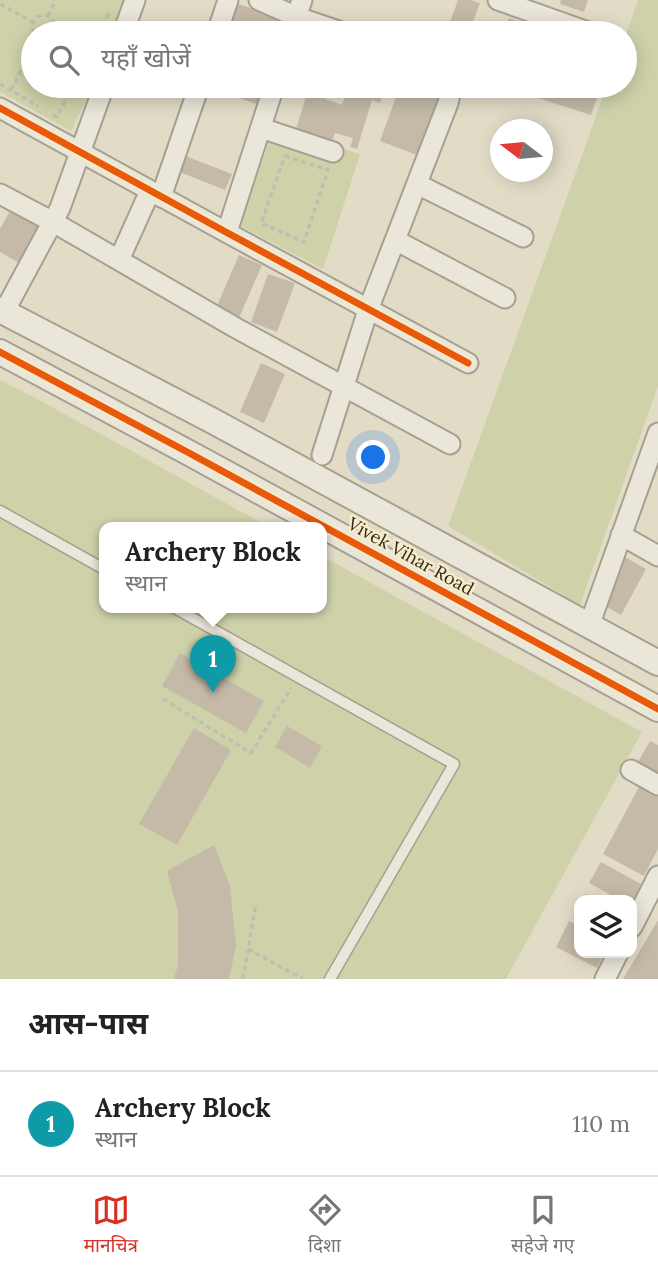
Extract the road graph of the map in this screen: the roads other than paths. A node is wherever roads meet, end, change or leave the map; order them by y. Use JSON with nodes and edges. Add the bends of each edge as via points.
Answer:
{"nodes":[{"id":1,"x":135,"y":0,"type":"edge"},
{"id":2,"x":228,"y":0,"type":"edge"},
{"id":3,"x":259,"y":0,"type":"edge"},
{"id":4,"x":498,"y":0,"type":"edge"},
{"id":5,"x":297,"y":17,"type":"edge"},
{"id":6,"x":127,"y":21,"type":"edge"},
{"id":7,"x":221,"y":21,"type":"edge"},
{"id":8,"x":557,"y":21,"type":"edge"},
{"id":9,"x":100,"y":98,"type":"edge"},
{"id":10,"x":194,"y":98,"type":"edge"},
{"id":11,"x":270,"y":98,"type":"edge"},
{"id":12,"x":449,"y":98,"type":"edge"},
{"id":13,"x":0,"y":108,"type":"edge"},
{"id":14,"x":261,"y":128,"type":"junction"},
{"id":15,"x":80,"y":152,"type":"junction"},
{"id":16,"x":333,"y":152,"type":"dead end"},
{"id":17,"x":417,"y":184,"type":"junction"},
{"id":18,"x":0,"y":194,"type":"edge"},
{"id":19,"x":155,"y":194,"type":"junction"},
{"id":20,"x":53,"y":222,"type":"junction"},
{"id":21,"x":227,"y":232,"type":"junction"},
{"id":22,"x":523,"y":237,"type":"dead end"},
{"id":23,"x":395,"y":240,"type":"junction"},
{"id":24,"x":119,"y":260,"type":"junction"},
{"id":25,"x":505,"y":298,"type":"dead end"},
{"id":26,"x":369,"y":310,"type":"junction"},
{"id":27,"x":1,"y":314,"type":"edge"},
{"id":28,"x":0,"y":352,"type":"edge"},
{"id":29,"x":468,"y":363,"type":"dead end"},
{"id":30,"x":344,"y":387,"type":"junction"},
{"id":31,"x":658,"y":433,"type":"edge"},
{"id":32,"x":450,"y":444,"type":"dead end"},
{"id":33,"x":322,"y":455,"type":"dead end"},
{"id":34,"x":0,"y":511,"type":"edge"},
{"id":35,"x":316,"y":522,"type":"edge"},
{"id":36,"x":327,"y":528,"type":"edge"},
{"id":37,"x":621,"y":536,"type":"junction"},
{"id":38,"x":658,"y":556,"type":"edge"},
{"id":39,"x":99,"y":566,"type":"edge"},
{"id":40,"x":548,"y":603,"type":"junction"},
{"id":41,"x":184,"y":613,"type":"edge"},
{"id":42,"x":589,"y":625,"type":"junction"},
{"id":43,"x":528,"y":638,"type":"junction"},
{"id":44,"x":658,"y":663,"type":"edge"},
{"id":45,"x":658,"y":709,"type":"edge"},
{"id":46,"x":631,"y":770,"type":"dead end"},
{"id":47,"x":658,"y":785,"type":"edge"},
{"id":48,"x":658,"y":876,"type":"edge"},
{"id":49,"x":637,"y":917,"type":"edge"},
{"id":50,"x":616,"y":958,"type":"edge"},
{"id":51,"x":330,"y":979,"type":"edge"},
{"id":52,"x":605,"y":979,"type":"edge"}],
"edges":[{"from":1,"to":6,"type":"street"},
{"from":2,"to":7,"type":"street"},
{"from":3,"to":5,"type":"street"},
{"from":4,"to":8,"type":"street"},
{"from":9,"to":15,"type":"street"},
{"from":10,"to":19,"type":"street"},
{"from":11,"to":14,"type":"street"},
{"from":12,"to":17,"type":"street"},
{"from":13,"to":15,"type":"street"},
{"from":14,"to":16,"type":"street"},
{"from":14,"to":21,"type":"street"},
{"from":15,"to":19,"type":"street"},
{"from":15,"to":20,"type":"street"},
{"from":17,"to":22,"type":"street"},
{"from":17,"to":23,"type":"street"},
{"from":18,"to":20,"type":"street"},
{"from":19,"to":21,"type":"street"},
{"from":19,"to":24,"type":"street"},
{"from":20,"to":24,"type":"street"},
{"from":20,"to":27,"type":"street"},
{"from":21,"to":26,"type":"street"},
{"from":23,"to":25,"type":"street"},
{"from":23,"to":26,"type":"street"},
{"from":24,"to":30,"type":"street"},
{"from":26,"to":29,"type":"street"},
{"from":26,"to":30,"type":"street"},
{"from":27,"to":40,"type":"street","via":[[199,413]]},
{"from":28,"to":35,"type":"street","name":"Vivek Vihar Road"},
{"from":30,"to":32,"type":"street"},
{"from":30,"to":33,"type":"street"},
{"from":31,"to":37,"type":"street"},
{"from":34,"to":39,"type":"lane"},
{"from":36,"to":43,"type":"street","name":"Vivek Vihar Road"},
{"from":37,"to":38,"type":"street"},
{"from":37,"to":42,"type":"street"},
{"from":40,"to":42,"type":"street"},
{"from":40,"to":43,"type":"street"},
{"from":41,"to":51,"type":"lane","via":[[454,764]]},
{"from":42,"to":44,"type":"street"},
{"from":43,"to":45,"type":"street","name":"Vivek Vihar Road"},
{"from":46,"to":47,"type":"street"},
{"from":48,"to":49,"type":"street"},
{"from":50,"to":52,"type":"street"}]}
